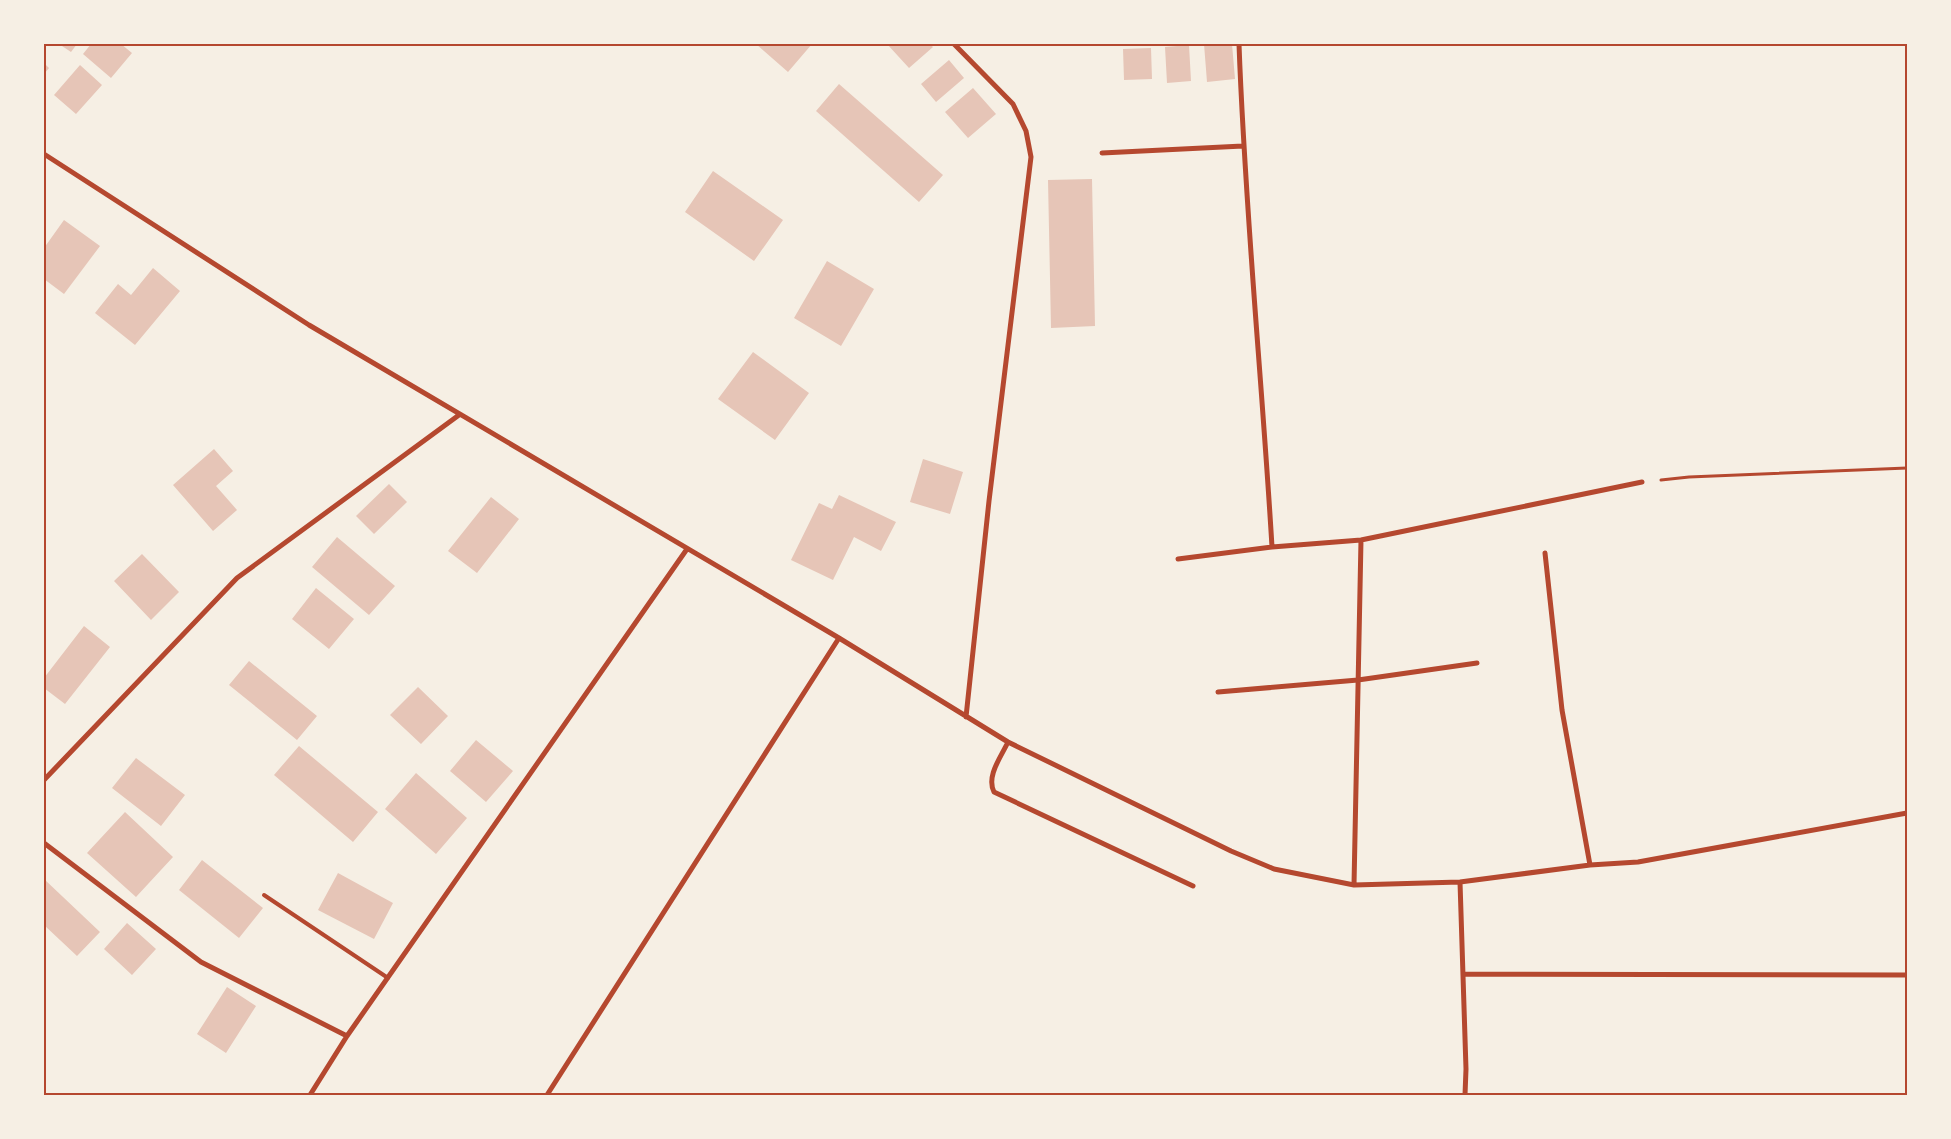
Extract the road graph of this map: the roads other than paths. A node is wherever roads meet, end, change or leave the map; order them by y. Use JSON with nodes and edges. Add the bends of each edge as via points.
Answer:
{"nodes":[{"id":1,"x":954,"y":44,"type":"edge"},
{"id":2,"x":1239,"y":44,"type":"edge"},
{"id":3,"x":1243,"y":146,"type":"junction"},
{"id":4,"x":44,"y":154,"type":"edge"},
{"id":5,"x":1102,"y":154,"type":"dead end"},
{"id":6,"x":459,"y":414,"type":"junction"},
{"id":7,"x":1642,"y":482,"type":"road end"},
{"id":8,"x":1361,"y":540,"type":"junction"},
{"id":9,"x":1272,"y":547,"type":"junction"},
{"id":10,"x":687,"y":549,"type":"junction"},
{"id":11,"x":1545,"y":553,"type":"dead end"},
{"id":12,"x":1178,"y":559,"type":"dead end"},
{"id":13,"x":839,"y":638,"type":"junction"},
{"id":14,"x":1477,"y":663,"type":"dead end"},
{"id":15,"x":1358,"y":680,"type":"junction"},
{"id":16,"x":1218,"y":692,"type":"dead end"},
{"id":17,"x":966,"y":717,"type":"junction"},
{"id":18,"x":1008,"y":742,"type":"junction"},
{"id":19,"x":44,"y":780,"type":"edge"},
{"id":20,"x":1907,"y":813,"type":"edge"},
{"id":21,"x":44,"y":843,"type":"edge"},
{"id":22,"x":1590,"y":865,"type":"junction"},
{"id":23,"x":1460,"y":882,"type":"junction"},
{"id":24,"x":1354,"y":885,"type":"junction"},
{"id":25,"x":1193,"y":886,"type":"dead end"},
{"id":26,"x":264,"y":896,"type":"dead end"},
{"id":27,"x":1464,"y":974,"type":"junction"},
{"id":28,"x":1907,"y":975,"type":"edge"},
{"id":29,"x":388,"y":978,"type":"junction"},
{"id":30,"x":346,"y":1036,"type":"junction"},
{"id":31,"x":310,"y":1095,"type":"edge"},
{"id":32,"x":547,"y":1095,"type":"edge"},
{"id":33,"x":1465,"y":1095,"type":"edge"}],
"edges":[{"from":1,"to":17,"type":"street","via":[[1013,104],[1026,131],[1031,157]]},
{"from":2,"to":3,"type":"street"},
{"from":3,"to":5,"type":"street"},
{"from":3,"to":9,"type":"street"},
{"from":4,"to":6,"type":"street","via":[[309,325]]},
{"from":6,"to":10,"type":"street"},
{"from":6,"to":19,"type":"street","via":[[237,578]]},
{"from":7,"to":8,"type":"street"},
{"from":8,"to":9,"type":"street"},
{"from":8,"to":15,"type":"street"},
{"from":9,"to":12,"type":"street"},
{"from":10,"to":13,"type":"street"},
{"from":10,"to":29,"type":"street"},
{"from":11,"to":22,"type":"street","via":[[1562,710]]},
{"from":13,"to":17,"type":"street"},
{"from":13,"to":32,"type":"street"},
{"from":14,"to":15,"type":"street"},
{"from":15,"to":16,"type":"street"},
{"from":15,"to":24,"type":"street"},
{"from":17,"to":18,"type":"street"},
{"from":18,"to":24,"type":"street","via":[[1274,869]]},
{"from":18,"to":25,"type":"street","via":[[991,779],[994,792]]},
{"from":20,"to":22,"type":"street","via":[[1638,862]]},
{"from":21,"to":30,"type":"street","via":[[201,962]]},
{"from":22,"to":23,"type":"street"},
{"from":23,"to":24,"type":"street"},
{"from":23,"to":27,"type":"street"},
{"from":26,"to":29,"type":"lane"},
{"from":27,"to":28,"type":"street"},
{"from":27,"to":33,"type":"street"},
{"from":29,"to":30,"type":"street"},
{"from":30,"to":31,"type":"street"}]}
